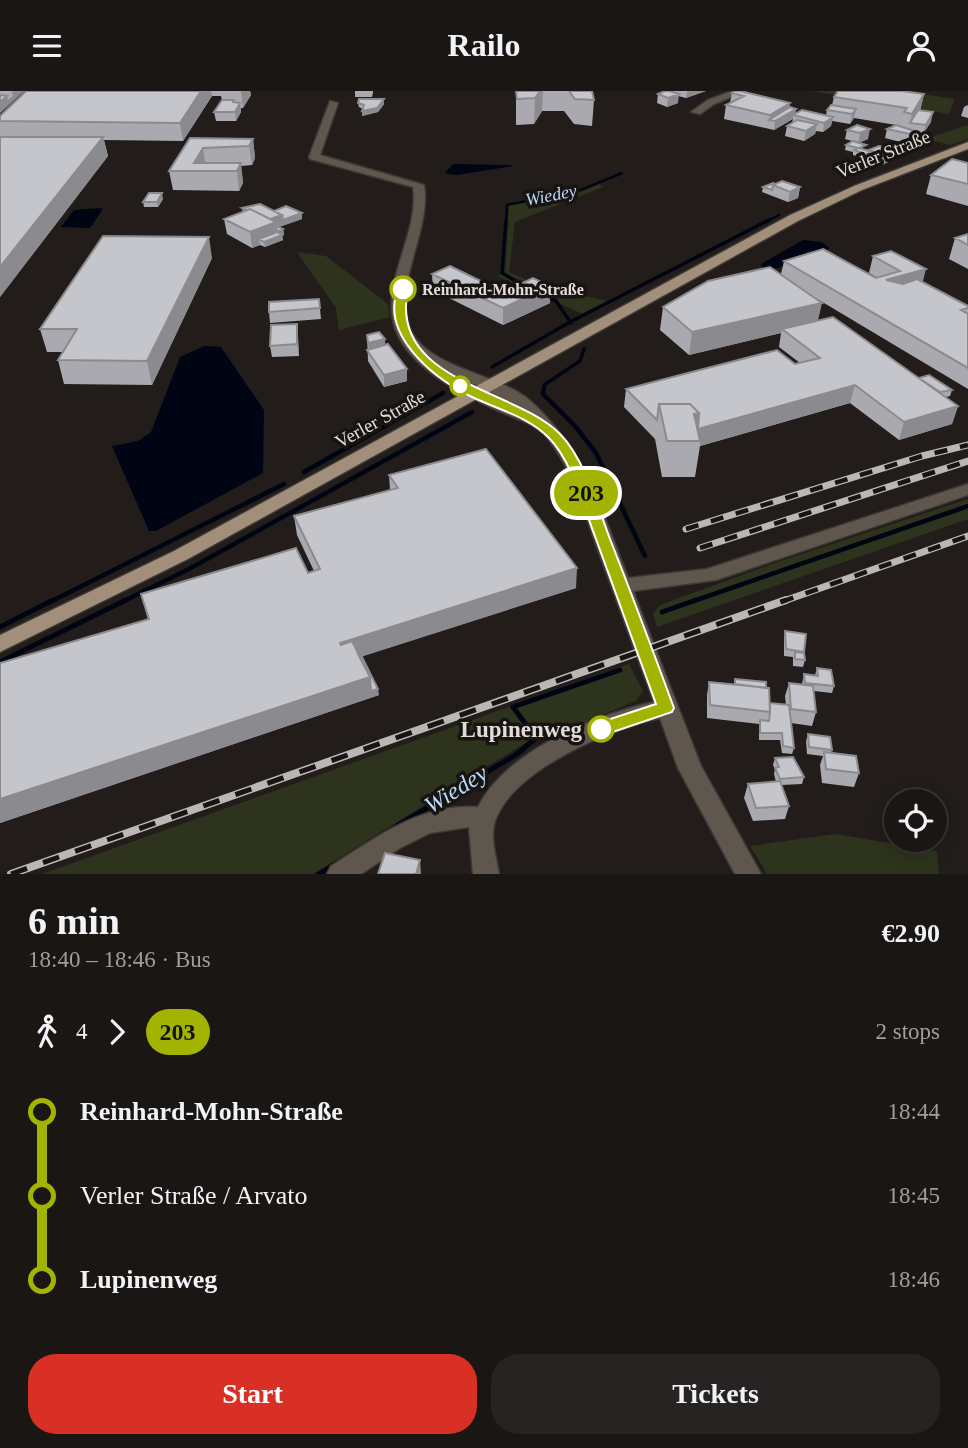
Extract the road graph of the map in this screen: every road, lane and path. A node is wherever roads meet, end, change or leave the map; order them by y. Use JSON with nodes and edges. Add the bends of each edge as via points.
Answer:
{"nodes":[{"id":1,"x":741,"y":91,"type":"edge"},
{"id":2,"x":333,"y":103,"type":"dead end"},
{"id":3,"x":696,"y":112,"type":"dead end"},
{"id":4,"x":968,"y":145,"type":"edge"},
{"id":5,"x":481,"y":389,"type":"junction"},
{"id":6,"x":968,"y":489,"type":"edge"},
{"id":7,"x":621,"y":586,"type":"junction"},
{"id":8,"x":1,"y":643,"type":"edge"},
{"id":9,"x":666,"y":708,"type":"junction"},
{"id":10,"x":484,"y":818,"type":"junction"},
{"id":11,"x":340,"y":874,"type":"edge"},
{"id":12,"x":486,"y":874,"type":"edge"},
{"id":13,"x":748,"y":874,"type":"edge"}],
"edges":[{"from":1,"to":3,"type":"street","via":[[711,101]]},
{"from":2,"to":5,"type":"street","via":[[314,157],[418,185],[397,312],[409,339],[447,378]]},
{"from":4,"to":5,"type":"main road","name":"Verler Straße","via":[[794,218]]},
{"from":5,"to":7,"type":"street","via":[[538,421],[557,438],[582,482]]},
{"from":5,"to":8,"type":"main road","name":"Verler Straße","via":[[181,555]]},
{"from":6,"to":7,"type":"street","via":[[709,575]]},
{"from":7,"to":9,"type":"street"},
{"from":9,"to":10,"type":"street","via":[[600,730],[534,761],[502,786]]},
{"from":9,"to":13,"type":"street","via":[[690,768]]},
{"from":10,"to":11,"type":"street","via":[[461,814],[426,821]]},
{"from":10,"to":12,"type":"street","via":[[480,841]]}]}
